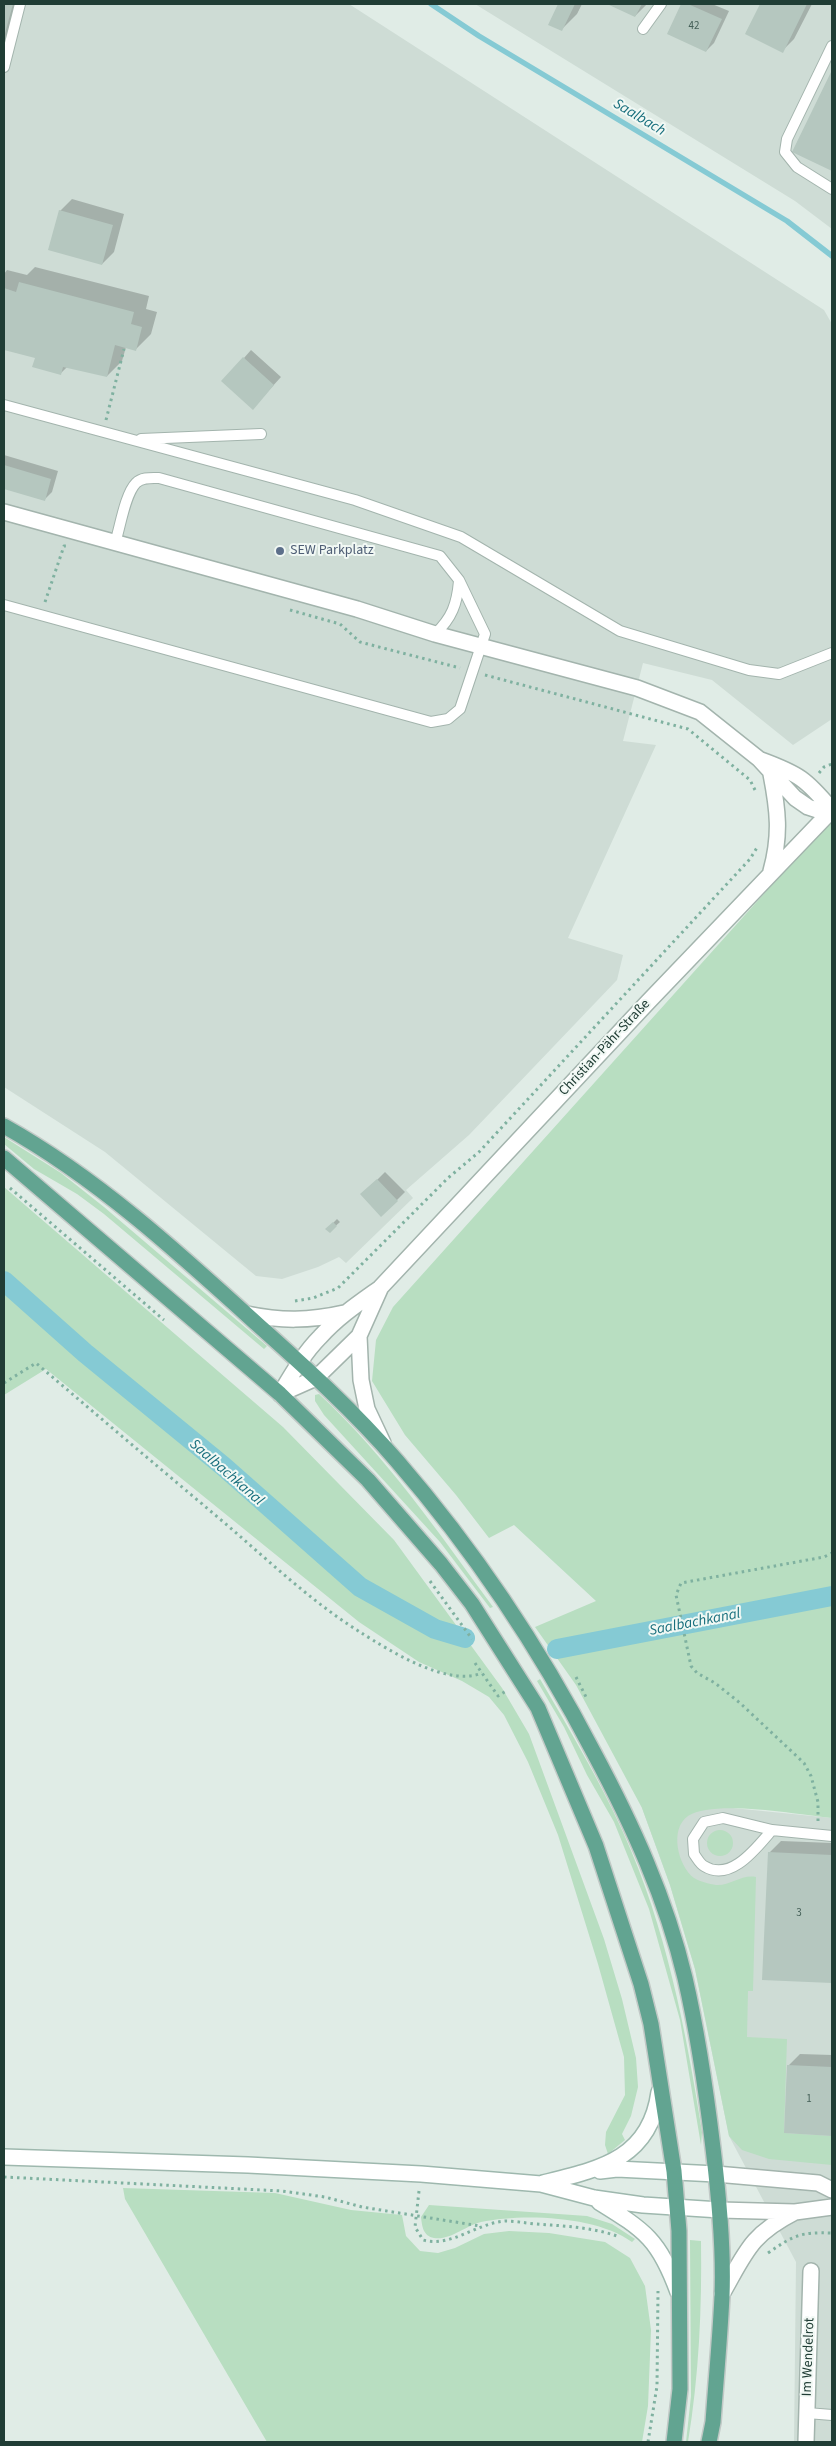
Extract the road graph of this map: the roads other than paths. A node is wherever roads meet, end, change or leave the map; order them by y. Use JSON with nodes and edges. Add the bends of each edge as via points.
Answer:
{"nodes":[{"id":1,"x":20,"y":4,"type":"edge"},
{"id":2,"x":662,"y":4,"type":"edge"},
{"id":3,"x":643,"y":29,"type":"dead end"},
{"id":4,"x":832,"y":46,"type":"edge"},
{"id":5,"x":4,"y":67,"type":"edge"},
{"id":6,"x":832,"y":189,"type":"edge"},
{"id":7,"x":4,"y":405,"type":"edge"},
{"id":8,"x":261,"y":434,"type":"dead end"},
{"id":9,"x":130,"y":440,"type":"junction"},
{"id":10,"x":4,"y":512,"type":"edge"},
{"id":11,"x":115,"y":544,"type":"junction"},
{"id":12,"x":459,"y":580,"type":"junction"},
{"id":13,"x":4,"y":606,"type":"edge"},
{"id":14,"x":435,"y":634,"type":"junction"},
{"id":15,"x":482,"y":647,"type":"junction"},
{"id":16,"x":832,"y":653,"type":"edge"},
{"id":17,"x":759,"y":759,"type":"junction"},
{"id":18,"x":771,"y":774,"type":"junction"},
{"id":19,"x":832,"y":810,"type":"edge"},
{"id":20,"x":770,"y":872,"type":"junction"},
{"id":21,"x":4,"y":1126,"type":"edge"},
{"id":22,"x":4,"y":1158,"type":"edge"},
{"id":23,"x":380,"y":1288,"type":"junction"},
{"id":24,"x":345,"y":1313,"type":"junction"},
{"id":25,"x":246,"y":1314,"type":"junction"},
{"id":26,"x":360,"y":1336,"type":"junction"},
{"id":27,"x":300,"y":1362,"type":"junction"},
{"id":28,"x":316,"y":1378,"type":"junction"},
{"id":29,"x":280,"y":1394,"type":"junction"},
{"id":30,"x":385,"y":1448,"type":"junction"},
{"id":31,"x":772,"y":1830,"type":"junction"},
{"id":32,"x":832,"y":1836,"type":"edge"},
{"id":33,"x":661,"y":2082,"type":"junction"},
{"id":34,"x":4,"y":2157,"type":"edge"},
{"id":35,"x":674,"y":2171,"type":"junction"},
{"id":36,"x":588,"y":2172,"type":"junction"},
{"id":37,"x":716,"y":2174,"type":"junction"},
{"id":38,"x":541,"y":2184,"type":"junction"},
{"id":39,"x":832,"y":2190,"type":"edge"},
{"id":40,"x":594,"y":2198,"type":"junction"},
{"id":41,"x":677,"y":2206,"type":"junction"},
{"id":42,"x":832,"y":2207,"type":"edge"},
{"id":43,"x":720,"y":2210,"type":"junction"},
{"id":44,"x":795,"y":2212,"type":"junction"},
{"id":45,"x":811,"y":2271,"type":"dead end"},
{"id":46,"x":722,"y":2294,"type":"junction"},
{"id":47,"x":681,"y":2298,"type":"junction"},
{"id":48,"x":807,"y":2413,"type":"junction"},
{"id":49,"x":832,"y":2415,"type":"edge"},
{"id":50,"x":674,"y":2442,"type":"edge"},
{"id":51,"x":709,"y":2442,"type":"edge"},
{"id":52,"x":806,"y":2442,"type":"edge"}],
"edges":[{"from":1,"to":5,"type":"lane"},
{"from":2,"to":3,"type":"lane"},
{"from":4,"to":6,"type":"lane","via":[[787,139],[785,152],[797,167]]},
{"from":7,"to":9,"type":"lane"},
{"from":8,"to":9,"type":"lane"},
{"from":9,"to":16,"type":"lane","via":[[355,500],[461,537],[620,631],[666,645],[749,670],[778,674]]},
{"from":10,"to":11,"type":"street"},
{"from":11,"to":12,"type":"lane","via":[[136,482],[146,477],[159,478],[440,556]]},
{"from":11,"to":14,"type":"street","via":[[357,609]]},
{"from":12,"to":14,"type":"lane","via":[[457,603],[447,622]]},
{"from":12,"to":15,"type":"lane","via":[[485,634]]},
{"from":13,"to":15,"type":"lane","via":[[431,722],[448,719],[460,709]]},
{"from":14,"to":15,"type":"street"},
{"from":15,"to":17,"type":"street","via":[[615,681],[700,712]]},
{"from":17,"to":18,"type":"street"},
{"from":17,"to":19,"type":"street","via":[[793,772],[809,784]]},
{"from":18,"to":19,"type":"street","via":[[808,807]]},
{"from":18,"to":20,"type":"street","via":[[779,826],[778,847]]},
{"from":19,"to":20,"type":"street","name":"Christian-Pähr-Straße"},
{"from":20,"to":23,"type":"street","name":"Christian-Pähr-Straße"},
{"from":21,"to":25,"type":"main road","via":[[96,1186]]},
{"from":22,"to":29,"type":"main road"},
{"from":23,"to":24,"type":"street","name":"Christian-Pähr-Straße"},
{"from":23,"to":26,"type":"street","name":"Christian-Pähr-Straße"},
{"from":24,"to":25,"type":"street","via":[[296,1321]]},
{"from":24,"to":27,"type":"street","name":"Christian-Pähr-Straße","via":[[319,1337]]},
{"from":25,"to":27,"type":"main road"},
{"from":26,"to":28,"type":"street","name":"Christian-Pähr-Straße"},
{"from":26,"to":30,"type":"street","via":[[361,1380],[368,1409]]},
{"from":27,"to":28,"type":"main road"},
{"from":27,"to":29,"type":"street","name":"Christian-Pähr-Straße"},
{"from":28,"to":29,"type":"street","name":"Christian-Pähr-Straße"},
{"from":28,"to":30,"type":"main road"},
{"from":29,"to":33,"type":"main road","via":[[368,1480],[441,1564],[472,1604],[538,1708],[596,1846],[641,1984]]},
{"from":30,"to":37,"type":"main road","via":[[469,1551],[529,1640],[561,1689],[625,1812],[658,1890],[684,1975],[704,2072]]},
{"from":31,"to":31,"type":"lane","via":[[749,1856],[732,1868],[718,1870],[704,1866],[694,1854],[693,1839],[704,1822],[723,1818]]},
{"from":31,"to":32,"type":"lane"},
{"from":33,"to":35,"type":"main road"},
{"from":33,"to":36,"type":"street","via":[[656,2113],[645,2136],[607,2165]]},
{"from":34,"to":38,"type":"street","via":[[248,2164]]},
{"from":35,"to":36,"type":"street","via":[[617,2169]]},
{"from":35,"to":37,"type":"street"},
{"from":35,"to":41,"type":"main road"},
{"from":36,"to":38,"type":"street"},
{"from":37,"to":39,"type":"street","via":[[818,2183]]},
{"from":37,"to":43,"type":"main road"},
{"from":38,"to":40,"type":"street"},
{"from":40,"to":41,"type":"street"},
{"from":40,"to":47,"type":"street","via":[[648,2235],[669,2267]]},
{"from":41,"to":43,"type":"street"},
{"from":41,"to":47,"type":"main road"},
{"from":42,"to":44,"type":"street"},
{"from":43,"to":44,"type":"street"},
{"from":43,"to":46,"type":"main road"},
{"from":44,"to":46,"type":"street","via":[[760,2233],[744,2253]]},
{"from":45,"to":48,"type":"street","name":"Im Wendelrot"},
{"from":46,"to":51,"type":"main road"},
{"from":47,"to":50,"type":"main road","via":[[680,2389]]},
{"from":48,"to":49,"type":"lane"},
{"from":48,"to":52,"type":"street","name":"Im Wendelrot"}]}
